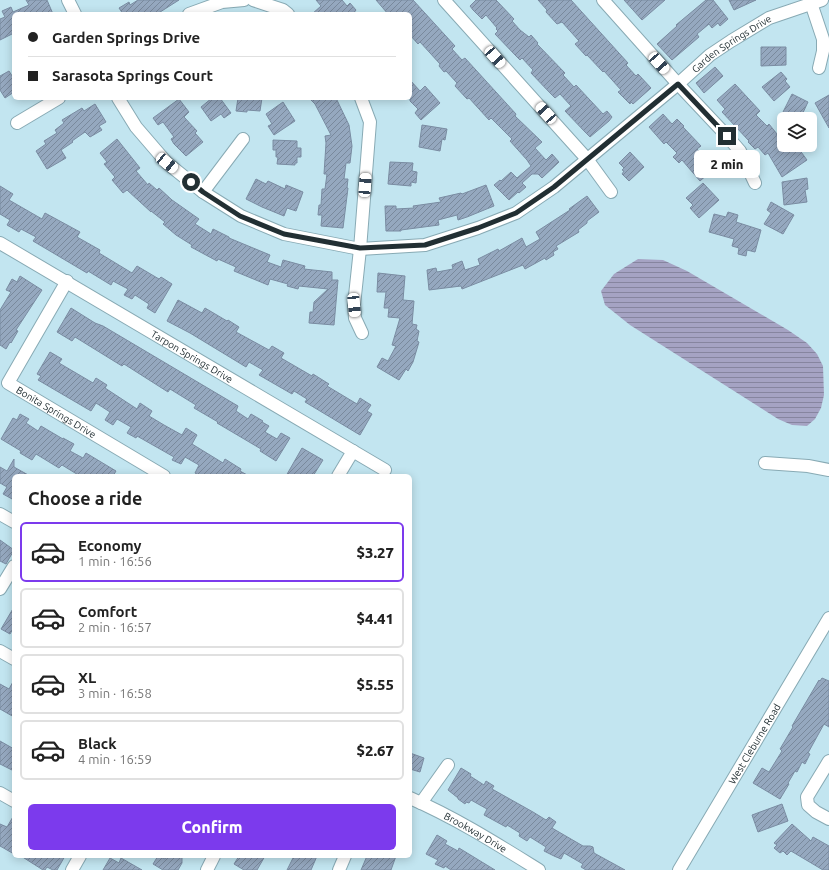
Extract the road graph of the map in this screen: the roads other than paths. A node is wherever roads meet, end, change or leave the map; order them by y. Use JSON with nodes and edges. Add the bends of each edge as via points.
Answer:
{"nodes":[{"id":1,"x":68,"y":0,"type":"edge"},
{"id":2,"x":244,"y":0,"type":"edge"},
{"id":3,"x":254,"y":0,"type":"edge"},
{"id":4,"x":444,"y":0,"type":"edge"},
{"id":5,"x":603,"y":0,"type":"edge"},
{"id":6,"x":814,"y":1,"type":"edge"},
{"id":7,"x":74,"y":12,"type":"edge"},
{"id":8,"x":194,"y":12,"type":"edge"},
{"id":9,"x":286,"y":12,"type":"edge"},
{"id":10,"x":819,"y":68,"type":"dead end"},
{"id":11,"x":678,"y":84,"type":"junction"},
{"id":12,"x":56,"y":100,"type":"edge"},
{"id":13,"x":119,"y":100,"type":"edge"},
{"id":14,"x":361,"y":100,"type":"edge"},
{"id":15,"x":17,"y":123,"type":"dead end"},
{"id":16,"x":243,"y":139,"type":"dead end"},
{"id":17,"x":587,"y":159,"type":"junction"},
{"id":18,"x":755,"y":183,"type":"dead end"},
{"id":19,"x":203,"y":192,"type":"junction"},
{"id":20,"x":611,"y":192,"type":"dead end"},
{"id":21,"x":0,"y":243,"type":"edge"},
{"id":22,"x":360,"y":248,"type":"junction"},
{"id":23,"x":67,"y":282,"type":"junction"},
{"id":24,"x":362,"y":333,"type":"dead end"},
{"id":25,"x":353,"y":451,"type":"junction"},
{"id":26,"x":765,"y":463,"type":"dead end"},
{"id":27,"x":385,"y":470,"type":"dead end"},
{"id":28,"x":829,"y":470,"type":"edge"},
{"id":29,"x":161,"y":474,"type":"edge"},
{"id":30,"x":339,"y":474,"type":"edge"},
{"id":31,"x":0,"y":514,"type":"edge"},
{"id":32,"x":12,"y":521,"type":"edge"},
{"id":33,"x":12,"y":569,"type":"edge"},
{"id":34,"x":0,"y":589,"type":"edge"},
{"id":35,"x":829,"y":618,"type":"edge"},
{"id":36,"x":0,"y":651,"type":"edge"},
{"id":37,"x":12,"y":659,"type":"edge"},
{"id":38,"x":829,"y":761,"type":"edge"},
{"id":39,"x":448,"y":765,"type":"dead end"},
{"id":40,"x":0,"y":792,"type":"edge"},
{"id":41,"x":12,"y":799,"type":"edge"},
{"id":42,"x":412,"y":799,"type":"edge"},
{"id":43,"x":421,"y":803,"type":"junction"},
{"id":44,"x":829,"y":819,"type":"edge"},
{"id":45,"x":79,"y":858,"type":"edge"},
{"id":46,"x":213,"y":858,"type":"edge"},
{"id":47,"x":344,"y":858,"type":"edge"},
{"id":48,"x":72,"y":870,"type":"edge"},
{"id":49,"x":207,"y":870,"type":"edge"},
{"id":50,"x":339,"y":870,"type":"edge"},
{"id":51,"x":539,"y":870,"type":"edge"},
{"id":52,"x":679,"y":870,"type":"edge"}],
"edges":[{"from":1,"to":7,"type":"street"},
{"from":2,"to":8,"type":"street","via":[[222,2]]},
{"from":3,"to":9,"type":"street"},
{"from":4,"to":17,"type":"street"},
{"from":5,"to":11,"type":"street"},
{"from":6,"to":10,"type":"street","via":[[823,51]]},
{"from":6,"to":11,"type":"street","name":"Garden Springs Drive","via":[[769,18],[731,41]]},
{"from":11,"to":17,"type":"street","name":"Garden Springs Drive"},
{"from":11,"to":18,"type":"street","via":[[740,151]]},
{"from":12,"to":15,"type":"street"},
{"from":13,"to":19,"type":"street","name":"Garden Springs Drive","via":[[136,127],[167,163]]},
{"from":14,"to":22,"type":"street","via":[[370,122]]},
{"from":16,"to":19,"type":"street"},
{"from":17,"to":20,"type":"street"},
{"from":17,"to":22,"type":"street","name":"Garden Springs Drive","via":[[554,187],[516,213],[478,228],[425,245]]},
{"from":19,"to":22,"type":"street","name":"Garden Springs Drive","via":[[240,216],[284,234]]},
{"from":21,"to":23,"type":"street","name":"Tarpon Springs Drive"},
{"from":22,"to":24,"type":"street","via":[[354,305],[355,318]]},
{"from":23,"to":25,"type":"street","name":"Tarpon Springs Drive"},
{"from":23,"to":29,"type":"street","name":"Bonita Springs Drive","via":[[8,382]]},
{"from":25,"to":27,"type":"street","name":"Tarpon Springs Drive"},
{"from":25,"to":30,"type":"street"},
{"from":26,"to":28,"type":"street"},
{"from":31,"to":32,"type":"street"},
{"from":33,"to":34,"type":"street"},
{"from":35,"to":52,"type":"street","name":"West Cleburne Road"},
{"from":36,"to":37,"type":"street"},
{"from":38,"to":44,"type":"street","via":[[807,797],[808,805]]},
{"from":39,"to":43,"type":"street"},
{"from":40,"to":41,"type":"street"},
{"from":42,"to":43,"type":"street","name":"Brookway Drive"},
{"from":43,"to":51,"type":"street","name":"Brookway Drive","via":[[484,836]]},
{"from":45,"to":48,"type":"street"},
{"from":46,"to":49,"type":"street"},
{"from":47,"to":50,"type":"street"}]}
